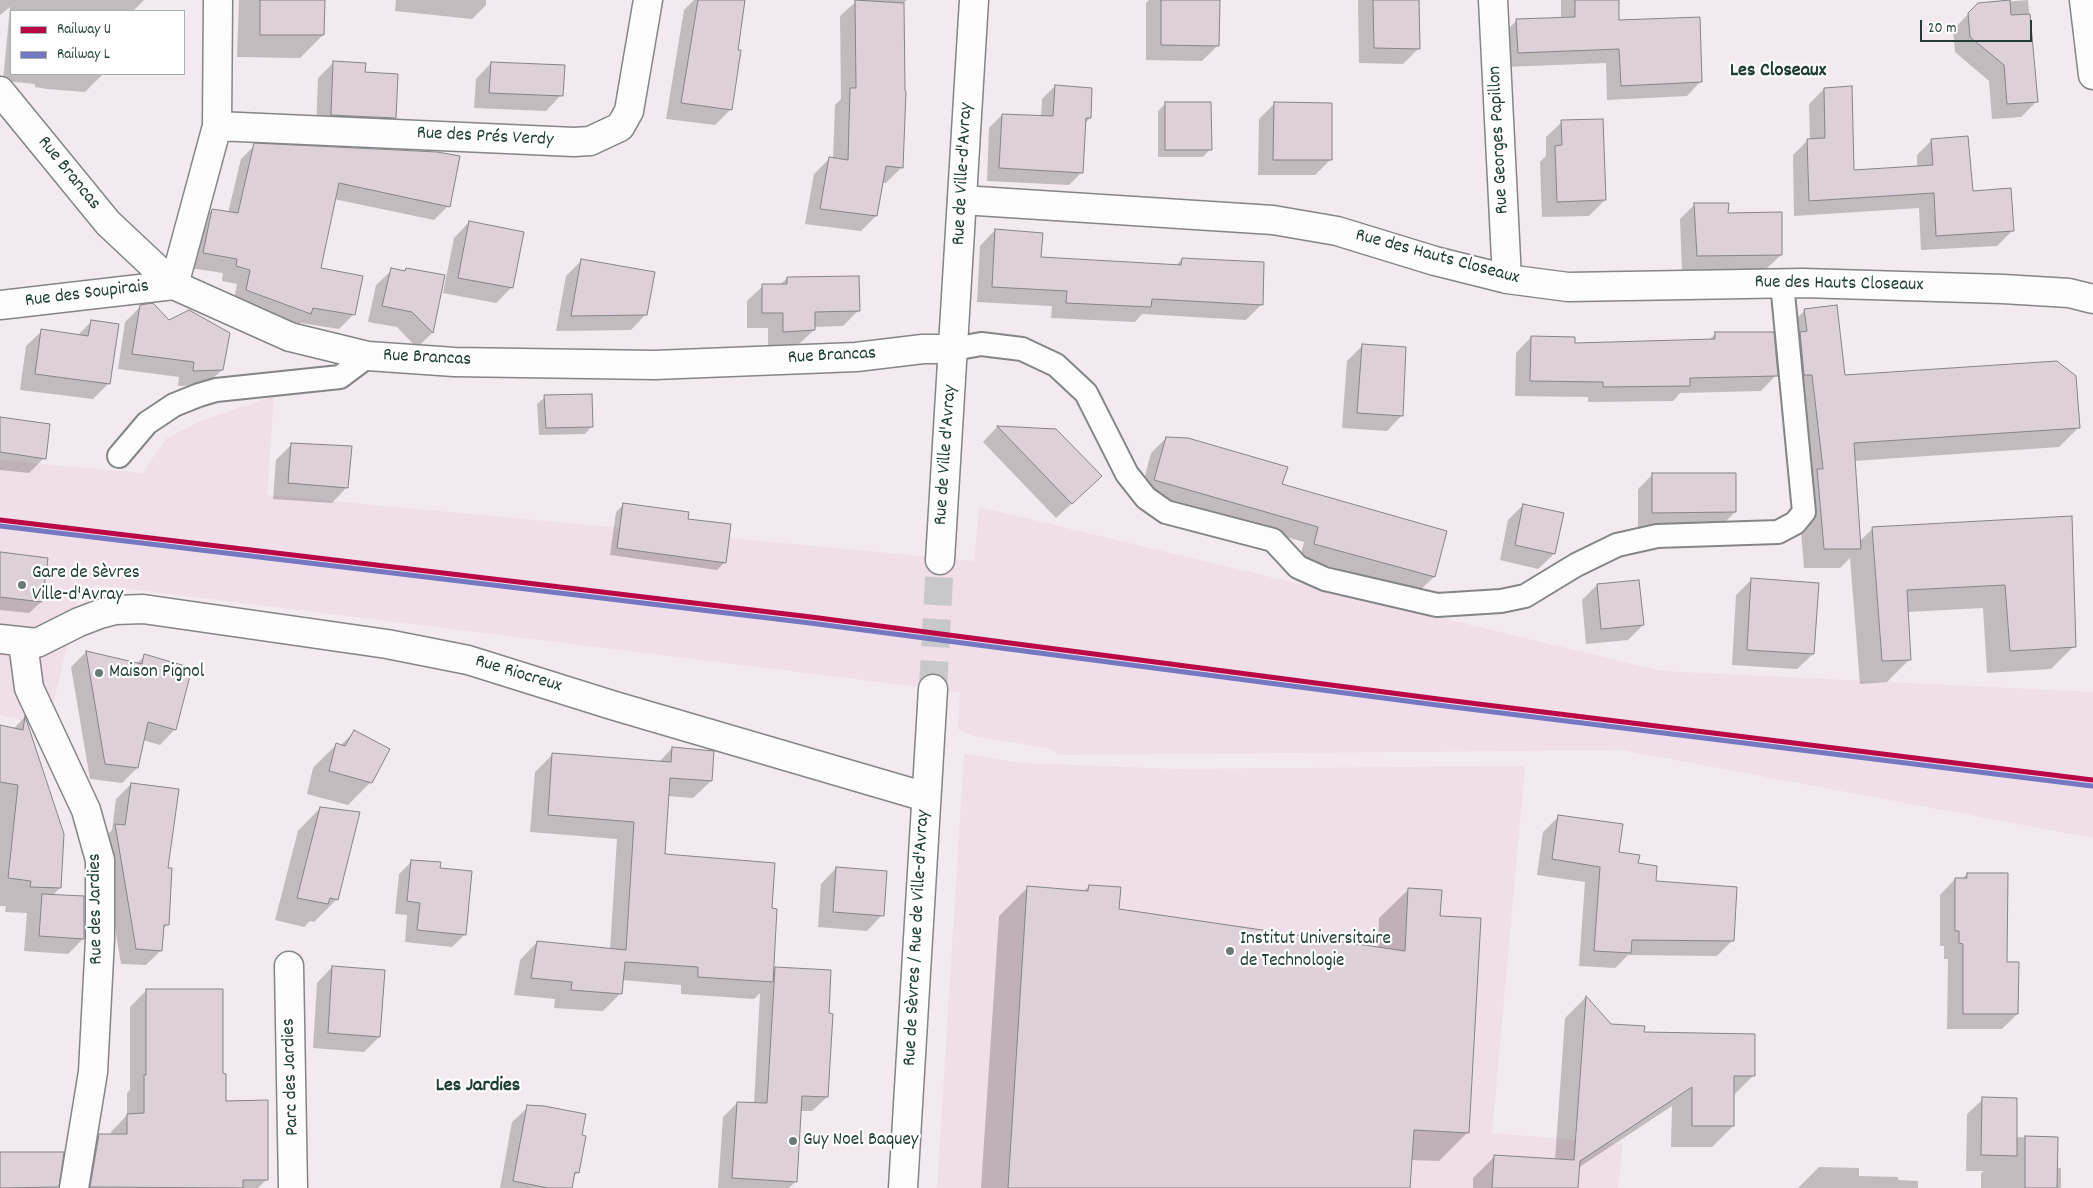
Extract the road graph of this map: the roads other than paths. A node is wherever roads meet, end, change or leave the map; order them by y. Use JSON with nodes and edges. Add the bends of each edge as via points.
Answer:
{"nodes":[{"id":1,"x":218,"y":0,"type":"edge"},
{"id":2,"x":648,"y":0,"type":"edge"},
{"id":3,"x":974,"y":0,"type":"edge"},
{"id":4,"x":1493,"y":0,"type":"edge"},
{"id":5,"x":2084,"y":0,"type":"edge"},
{"id":6,"x":2093,"y":75,"type":"edge"},
{"id":7,"x":0,"y":91,"type":"edge"},
{"id":8,"x":217,"y":126,"type":"junction"},
{"id":9,"x":962,"y":200,"type":"junction"},
{"id":10,"x":1507,"y":279,"type":"junction"},
{"id":11,"x":1782,"y":283,"type":"junction"},
{"id":12,"x":174,"y":285,"type":"junction"},
{"id":13,"x":2093,"y":299,"type":"edge"},
{"id":14,"x":0,"y":305,"type":"edge"},
{"id":15,"x":954,"y":349,"type":"junction"},
{"id":16,"x":368,"y":356,"type":"junction"},
{"id":17,"x":119,"y":456,"type":"dead end"},
{"id":18,"x":940,"y":560,"type":"tunnel mouth"},
{"id":19,"x":11,"y":641,"type":"edge"},
{"id":20,"x":933,"y":689,"type":"tunnel mouth"},
{"id":21,"x":926,"y":798,"type":"junction"},
{"id":22,"x":289,"y":966,"type":"dead end"},
{"id":23,"x":74,"y":1188,"type":"edge"},
{"id":24,"x":293,"y":1188,"type":"edge"},
{"id":25,"x":903,"y":1188,"type":"edge"}],
"edges":[{"from":1,"to":8,"type":"street"},
{"from":2,"to":8,"type":"street","name":"Rue des Prés Verdy","via":[[629,111],[620,128],[590,141]]},
{"from":3,"to":9,"type":"street","name":"Rue de Ville-d'Avray"},
{"from":4,"to":10,"type":"street","name":"Rue Georges Papillon"},
{"from":5,"to":6,"type":"street"},
{"from":7,"to":12,"type":"street","name":"Rue Brancas","via":[[108,223]]},
{"from":8,"to":12,"type":"street"},
{"from":9,"to":10,"type":"street","name":"Rue des Hauts Closeaux","via":[[1273,220],[1337,231],[1435,262]]},
{"from":9,"to":15,"type":"street","name":"Rue de Ville-d'Avray"},
{"from":10,"to":11,"type":"street","name":"Rue des Hauts Closeaux","via":[[1568,287]]},
{"from":11,"to":13,"type":"street","name":"Rue des Hauts Closeaux","via":[[2003,289],[2069,293]]},
{"from":11,"to":15,"type":"lane","via":[[1804,512],[1795,523],[1778,532],[1656,536],[1617,545],[1525,596],[1501,601],[1437,605],[1325,579],[1298,567],[1273,540],[1166,512],[1146,498],[1128,474],[1086,392],[1056,365],[1022,349],[981,344]]},
{"from":12,"to":14,"type":"street","name":"Rue des Soupirais"},
{"from":12,"to":16,"type":"street","name":"Rue Brancas","via":[[290,336]]},
{"from":15,"to":16,"type":"street","name":"Rue Brancas","via":[[923,349],[856,357],[655,365],[454,362]]},
{"from":15,"to":18,"type":"street","name":"Rue de Ville d'Avray"},
{"from":16,"to":17,"type":"lane","via":[[340,377],[216,390],[174,405],[147,423]]},
{"from":19,"to":21,"type":"street","name":"Rue Riocreux","via":[[37,643],[100,614],[143,609],[387,644],[468,660]]},
{"from":19,"to":23,"type":"street","name":"Rue des Jardies","via":[[28,688],[86,810],[100,860],[100,938],[93,1072]]},
{"from":20,"to":21,"type":"street","name":"Rue de Sèvres / Rue de Ville-d'Avray"},
{"from":21,"to":25,"type":"street","name":"Rue de Sèvres / Rue de Ville-d'Avray"},
{"from":22,"to":24,"type":"street","name":"Parc des Jardies"}]}
